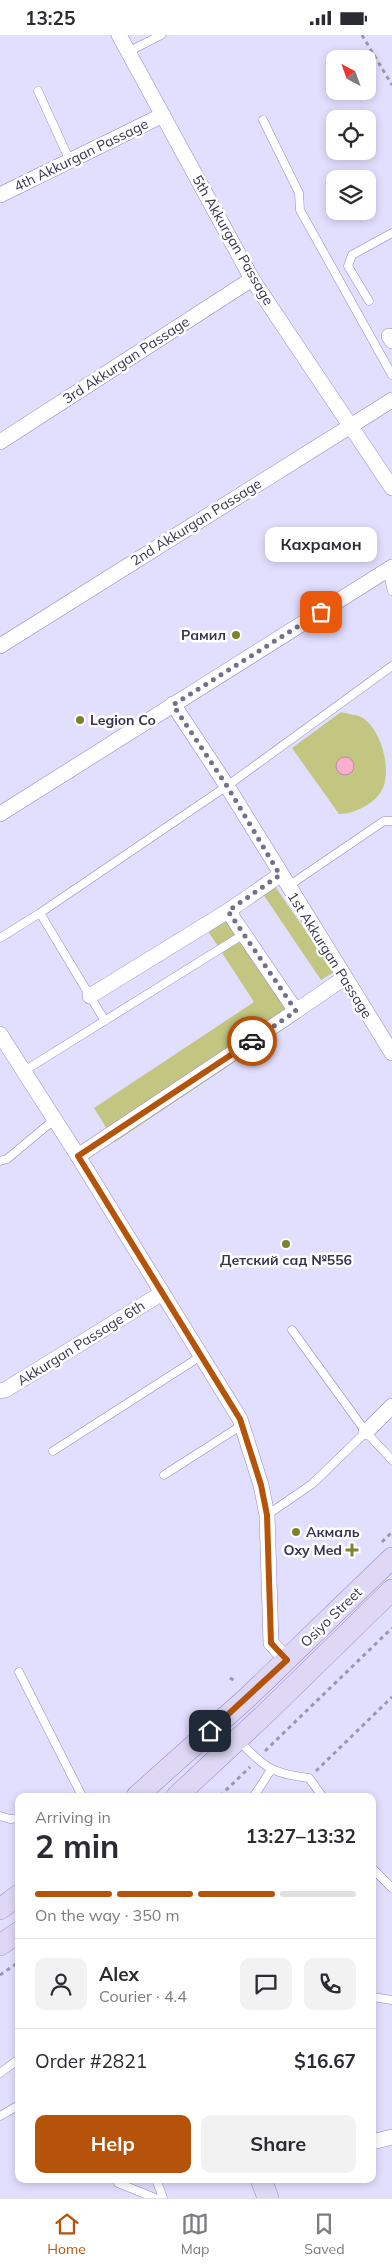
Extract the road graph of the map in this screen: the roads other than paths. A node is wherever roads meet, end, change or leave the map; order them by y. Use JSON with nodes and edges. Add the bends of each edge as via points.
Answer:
{"nodes":[{"id":1,"x":119,"y":35,"type":"edge"},
{"id":2,"x":161,"y":35,"type":"edge"},
{"id":3,"x":128,"y":52,"type":"junction"},
{"id":4,"x":38,"y":91,"type":"dead end"},
{"id":5,"x":163,"y":115,"type":"junction"},
{"id":6,"x":263,"y":120,"type":"dead end"},
{"id":7,"x":70,"y":161,"type":"junction"},
{"id":8,"x":0,"y":195,"type":"edge"},
{"id":9,"x":392,"y":233,"type":"edge"},
{"id":10,"x":252,"y":279,"type":"junction"},
{"id":11,"x":369,"y":301,"type":"dead end"},
{"id":12,"x":392,"y":375,"type":"edge"},
{"id":13,"x":392,"y":400,"type":"edge"},
{"id":14,"x":350,"y":425,"type":"junction"},
{"id":15,"x":0,"y":441,"type":"edge"},
{"id":16,"x":392,"y":488,"type":"edge"},
{"id":17,"x":389,"y":569,"type":"edge"},
{"id":18,"x":392,"y":591,"type":"edge"},
{"id":19,"x":0,"y":645,"type":"edge"},
{"id":20,"x":392,"y":666,"type":"edge"},
{"id":21,"x":173,"y":705,"type":"junction"},
{"id":22,"x":227,"y":786,"type":"junction"},
{"id":23,"x":0,"y":814,"type":"edge"},
{"id":24,"x":392,"y":821,"type":"edge"},
{"id":25,"x":284,"y":881,"type":"junction"},
{"id":26,"x":228,"y":911,"type":"junction"},
{"id":27,"x":40,"y":913,"type":"junction"},
{"id":28,"x":244,"y":934,"type":"junction"},
{"id":29,"x":0,"y":938,"type":"edge"},
{"id":30,"x":344,"y":978,"type":"junction"},
{"id":31,"x":90,"y":996,"type":"junction"},
{"id":32,"x":296,"y":1011,"type":"junction"},
{"id":33,"x":105,"y":1021,"type":"junction"},
{"id":34,"x":0,"y":1034,"type":"edge"},
{"id":35,"x":392,"y":1053,"type":"edge"},
{"id":36,"x":24,"y":1071,"type":"junction"},
{"id":37,"x":55,"y":1119,"type":"junction"},
{"id":38,"x":78,"y":1156,"type":"junction"},
{"id":39,"x":0,"y":1161,"type":"edge"},
{"id":40,"x":162,"y":1293,"type":"junction"},
{"id":41,"x":292,"y":1330,"type":"dead end"},
{"id":42,"x":201,"y":1356,"type":"junction"},
{"id":43,"x":0,"y":1391,"type":"edge"},
{"id":44,"x":392,"y":1406,"type":"edge"},
{"id":45,"x":242,"y":1425,"type":"junction"},
{"id":46,"x":366,"y":1433,"type":"junction"},
{"id":47,"x":53,"y":1451,"type":"dead end"},
{"id":48,"x":392,"y":1460,"type":"edge"},
{"id":49,"x":164,"y":1475,"type":"dead end"},
{"id":50,"x":267,"y":1515,"type":"junction"},
{"id":51,"x":392,"y":1558,"type":"edge"},
{"id":52,"x":392,"y":1589,"type":"edge"},
{"id":53,"x":287,"y":1660,"type":"junction"},
{"id":54,"x":19,"y":1672,"type":"dead end"},
{"id":55,"x":303,"y":1677,"type":"junction"},
{"id":56,"x":221,"y":1721,"type":"junction"},
{"id":57,"x":238,"y":1740,"type":"junction"},
{"id":58,"x":271,"y":1770,"type":"junction"},
{"id":59,"x":80,"y":1793,"type":"edge"},
{"id":60,"x":140,"y":1793,"type":"edge"},
{"id":61,"x":180,"y":1793,"type":"edge"},
{"id":62,"x":256,"y":1793,"type":"edge"},
{"id":63,"x":320,"y":1793,"type":"edge"},
{"id":64,"x":0,"y":1816,"type":"edge"},
{"id":65,"x":15,"y":1818,"type":"edge"},
{"id":66,"x":376,"y":1872,"type":"edge"},
{"id":67,"x":392,"y":1888,"type":"edge"},
{"id":68,"x":15,"y":1898,"type":"edge"},
{"id":69,"x":0,"y":1909,"type":"edge"},
{"id":70,"x":15,"y":1935,"type":"edge"},
{"id":71,"x":0,"y":1945,"type":"edge"},
{"id":72,"x":376,"y":1998,"type":"edge"},
{"id":73,"x":392,"y":2000,"type":"edge"},
{"id":74,"x":15,"y":2062,"type":"edge"},
{"id":75,"x":0,"y":2073,"type":"edge"},
{"id":76,"x":15,"y":2107,"type":"edge"},
{"id":77,"x":0,"y":2116,"type":"edge"},
{"id":78,"x":392,"y":2137,"type":"edge"},
{"id":79,"x":376,"y":2141,"type":"edge"},
{"id":80,"x":118,"y":2183,"type":"edge"},
{"id":81,"x":157,"y":2183,"type":"edge"},
{"id":82,"x":262,"y":2183,"type":"edge"},
{"id":83,"x":155,"y":2198,"type":"edge"},
{"id":84,"x":163,"y":2198,"type":"edge"},
{"id":85,"x":268,"y":2198,"type":"edge"}],
"edges":[{"from":1,"to":3,"type":"street","name":"5th Akkurgan Passage"},
{"from":2,"to":3,"type":"lane"},
{"from":3,"to":5,"type":"street","name":"5th Akkurgan Passage"},
{"from":4,"to":7,"type":"lane"},
{"from":5,"to":7,"type":"street","name":"4th Akkurgan Passage"},
{"from":5,"to":10,"type":"street","name":"5th Akkurgan Passage"},
{"from":6,"to":12,"type":"lane","via":[[299,193],[300,210]]},
{"from":7,"to":8,"type":"street","name":"4th Akkurgan Passage"},
{"from":9,"to":11,"type":"lane","via":[[352,255],[348,266]]},
{"from":10,"to":14,"type":"street","name":"5th Akkurgan Passage"},
{"from":10,"to":15,"type":"street","name":"3rd Akkurgan Passage"},
{"from":13,"to":14,"type":"street","name":"2nd Akkurgan Passage"},
{"from":14,"to":16,"type":"street","name":"5th Akkurgan Passage"},
{"from":14,"to":19,"type":"street","name":"2nd Akkurgan Passage"},
{"from":17,"to":18,"type":"lane"},
{"from":17,"to":21,"type":"street"},
{"from":20,"to":22,"type":"lane"},
{"from":21,"to":22,"type":"street","name":"1st Akkurgan Passage"},
{"from":21,"to":23,"type":"street"},
{"from":22,"to":25,"type":"street","name":"1st Akkurgan Passage"},
{"from":22,"to":27,"type":"lane"},
{"from":24,"to":25,"type":"lane","via":[[384,821]]},
{"from":25,"to":26,"type":"street"},
{"from":25,"to":30,"type":"street","name":"1st Akkurgan Passage"},
{"from":26,"to":28,"type":"street"},
{"from":26,"to":31,"type":"street"},
{"from":27,"to":29,"type":"lane"},
{"from":27,"to":31,"type":"lane"},
{"from":28,"to":32,"type":"street"},
{"from":28,"to":33,"type":"lane"},
{"from":30,"to":32,"type":"street"},
{"from":30,"to":35,"type":"street","name":"1st Akkurgan Passage"},
{"from":31,"to":33,"type":"lane"},
{"from":32,"to":38,"type":"street"},
{"from":33,"to":36,"type":"lane"},
{"from":34,"to":36,"type":"street"},
{"from":36,"to":37,"type":"street"},
{"from":37,"to":38,"type":"street"},
{"from":37,"to":39,"type":"lane","via":[[7,1159]]},
{"from":38,"to":40,"type":"street"},
{"from":40,"to":42,"type":"street"},
{"from":40,"to":43,"type":"street","name":"Akkurgan Passage 6th"},
{"from":41,"to":46,"type":"lane"},
{"from":42,"to":45,"type":"street"},
{"from":42,"to":47,"type":"lane"},
{"from":44,"to":46,"type":"street"},
{"from":45,"to":49,"type":"lane"},
{"from":45,"to":50,"type":"street"},
{"from":46,"to":48,"type":"lane"},
{"from":46,"to":50,"type":"lane","via":[[312,1484]]},
{"from":50,"to":53,"type":"street","via":[[271,1643]]},
{"from":51,"to":53,"type":"main road","name":"Osiyo Street"},
{"from":52,"to":55,"type":"main road","name":"Osiyo Street"},
{"from":53,"to":55,"type":"main road"},
{"from":53,"to":56,"type":"main road","name":"Osiyo Street"},
{"from":54,"to":59,"type":"lane"},
{"from":55,"to":57,"type":"main road","name":"Osiyo Street"},
{"from":56,"to":57,"type":"main road"},
{"from":56,"to":60,"type":"main road","name":"Osiyo Street"},
{"from":57,"to":58,"type":"lane"},
{"from":57,"to":61,"type":"main road","name":"Osiyo Street"},
{"from":58,"to":62,"type":"lane"},
{"from":58,"to":63,"type":"lane","via":[[308,1778]]},
{"from":64,"to":65,"type":"lane"},
{"from":66,"to":67,"type":"lane"},
{"from":68,"to":69,"type":"main road"},
{"from":70,"to":71,"type":"main road"},
{"from":72,"to":73,"type":"lane"},
{"from":74,"to":75,"type":"lane"},
{"from":76,"to":77,"type":"lane"},
{"from":78,"to":79,"type":"street"},
{"from":80,"to":83,"type":"lane"},
{"from":81,"to":84,"type":"lane"},
{"from":82,"to":85,"type":"main road"}]}
